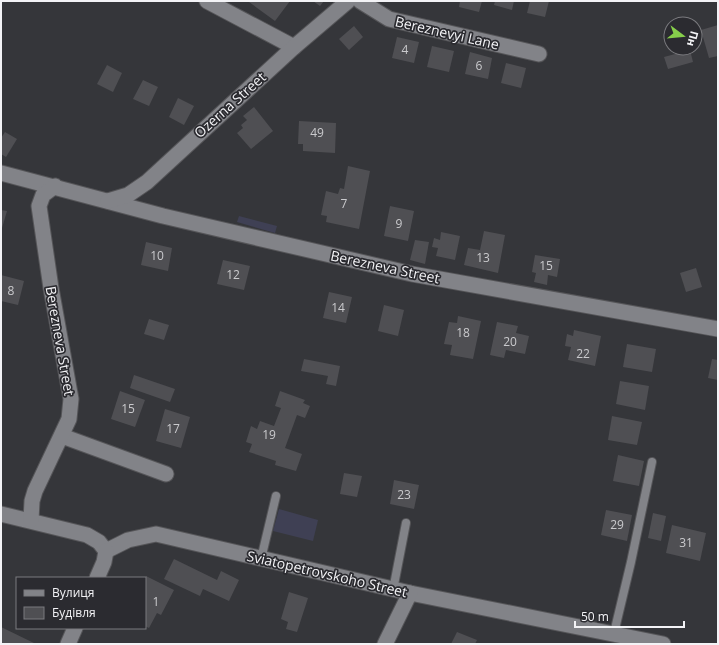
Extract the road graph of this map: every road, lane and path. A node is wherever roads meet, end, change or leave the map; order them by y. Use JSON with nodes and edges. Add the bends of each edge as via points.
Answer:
{"nodes":[{"id":1,"x":207,"y":1,"type":"edge"},
{"id":2,"x":348,"y":1,"type":"edge"},
{"id":3,"x":360,"y":1,"type":"edge"},
{"id":4,"x":294,"y":47,"type":"junction"},
{"id":5,"x":539,"y":54,"type":"dead end"},
{"id":6,"x":1,"y":173,"type":"edge"},
{"id":7,"x":56,"y":186,"type":"junction"},
{"id":8,"x":108,"y":201,"type":"junction"},
{"id":9,"x":718,"y":329,"type":"edge"},
{"id":10,"x":62,"y":436,"type":"junction"},
{"id":11,"x":652,"y":462,"type":"dead end"},
{"id":12,"x":166,"y":474,"type":"dead end"},
{"id":13,"x":276,"y":496,"type":"dead end"},
{"id":14,"x":1,"y":514,"type":"edge"},
{"id":15,"x":31,"y":520,"type":"junction"},
{"id":16,"x":406,"y":523,"type":"dead end"},
{"id":17,"x":106,"y":551,"type":"junction"},
{"id":18,"x":261,"y":559,"type":"junction"},
{"id":19,"x":97,"y":577,"type":"edge"},
{"id":20,"x":393,"y":590,"type":"junction"},
{"id":21,"x":410,"y":593,"type":"junction"},
{"id":22,"x":75,"y":629,"type":"edge"},
{"id":23,"x":614,"y":633,"type":"junction"},
{"id":24,"x":68,"y":644,"type":"edge"},
{"id":25,"x":385,"y":644,"type":"edge"},
{"id":26,"x":663,"y":644,"type":"edge"}],
"edges":[{"from":1,"to":4,"type":"street"},
{"from":2,"to":4,"type":"street","name":"Ozerna Street"},
{"from":3,"to":5,"type":"street","name":"Bereznevyi Lane","via":[[389,20]]},
{"from":4,"to":8,"type":"street","name":"Ozerna Street","via":[[147,182],[128,194]]},
{"from":6,"to":7,"type":"street","name":"Berezneva Street"},
{"from":7,"to":8,"type":"street","name":"Berezneva Street"},
{"from":7,"to":10,"type":"street","name":"Berezneva Street","via":[[43,195],[39,206],[71,399],[69,419]]},
{"from":8,"to":9,"type":"street","name":"Berezneva Street","via":[[412,274]]},
{"from":10,"to":12,"type":"street"},
{"from":10,"to":15,"type":"street","name":"Berezneva Street","via":[[35,491]]},
{"from":11,"to":23,"type":"lane","via":[[632,562]]},
{"from":13,"to":18,"type":"lane"},
{"from":14,"to":15,"type":"street"},
{"from":15,"to":17,"type":"street","via":[[87,535],[99,542]]},
{"from":16,"to":20,"type":"lane"},
{"from":17,"to":18,"type":"street","name":"Sviatopetrovskoho Street","via":[[128,540],[156,534]]},
{"from":17,"to":19,"type":"street"},
{"from":18,"to":20,"type":"street","name":"Sviatopetrovskoho Street"},
{"from":20,"to":21,"type":"street","name":"Sviatopetrovskoho Street"},
{"from":21,"to":23,"type":"street","name":"Sviatopetrovskoho Street"},
{"from":21,"to":25,"type":"street"},
{"from":22,"to":24,"type":"street"},
{"from":23,"to":26,"type":"street","name":"Sviatopetrovskoho Street"}]}
